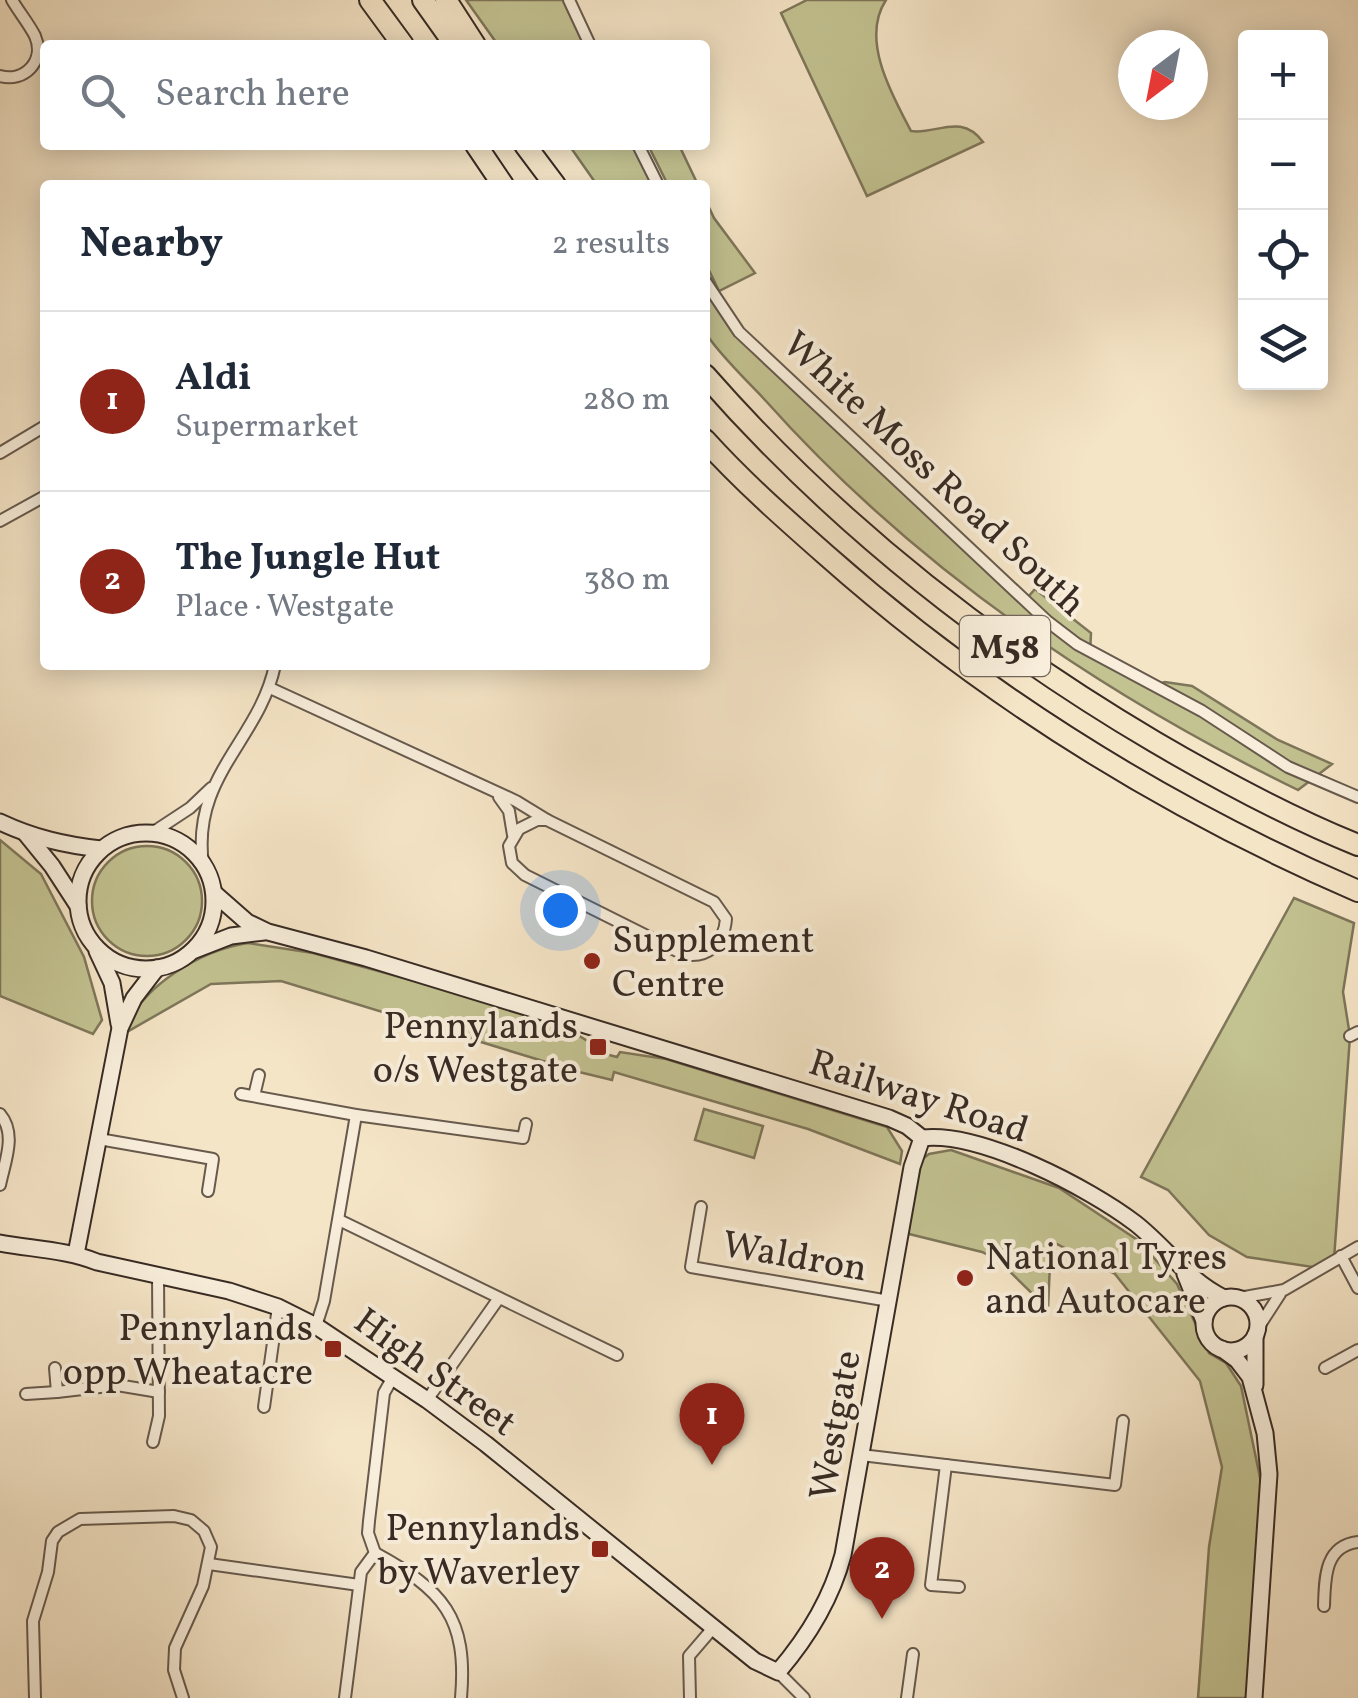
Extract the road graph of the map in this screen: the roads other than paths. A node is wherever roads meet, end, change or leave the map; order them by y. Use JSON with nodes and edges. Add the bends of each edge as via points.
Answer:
{"nodes":[{"id":1,"x":12,"y":0,"type":"edge"},
{"id":2,"x":370,"y":0,"type":"edge"},
{"id":3,"x":382,"y":0,"type":"edge"},
{"id":4,"x":424,"y":0,"type":"edge"},
{"id":5,"x":446,"y":0,"type":"edge"},
{"id":6,"x":569,"y":0,"type":"edge"},
{"id":7,"x":403,"y":40,"type":"edge"},
{"id":8,"x":404,"y":40,"type":"edge"},
{"id":9,"x":451,"y":40,"type":"edge"},
{"id":10,"x":473,"y":40,"type":"edge"},
{"id":11,"x":588,"y":40,"type":"edge"},
{"id":12,"x":0,"y":76,"type":"edge"},
{"id":13,"x":479,"y":150,"type":"edge"},
{"id":14,"x":530,"y":150,"type":"edge"},
{"id":15,"x":544,"y":150,"type":"edge"},
{"id":16,"x":640,"y":150,"type":"edge"},
{"id":17,"x":500,"y":180,"type":"edge"},
{"id":18,"x":551,"y":180,"type":"edge"},
{"id":19,"x":564,"y":180,"type":"edge"},
{"id":20,"x":656,"y":180,"type":"edge"},
{"id":21,"x":710,"y":288,"type":"edge"},
{"id":22,"x":710,"y":381,"type":"edge"},
{"id":23,"x":40,"y":429,"type":"edge"},
{"id":24,"x":710,"y":445,"type":"edge"},
{"id":25,"x":0,"y":453,"type":"edge"},
{"id":26,"x":40,"y":499,"type":"edge"},
{"id":27,"x":0,"y":521,"type":"edge"},
{"id":28,"x":274,"y":670,"type":"edge"},
{"id":29,"x":270,"y":688,"type":"junction"},
{"id":30,"x":212,"y":788,"type":"junction"},
{"id":31,"x":494,"y":793,"type":"junction"},
{"id":32,"x":1358,"y":797,"type":"edge"},
{"id":33,"x":547,"y":820,"type":"junction"},
{"id":34,"x":0,"y":822,"type":"edge"},
{"id":35,"x":152,"y":833,"type":"junction"},
{"id":36,"x":26,"y":834,"type":"junction"},
{"id":37,"x":513,"y":835,"type":"junction"},
{"id":38,"x":1358,"y":845,"type":"edge"},
{"id":39,"x":102,"y":849,"type":"junction"},
{"id":40,"x":204,"y":864,"type":"junction"},
{"id":41,"x":1358,"y":892,"type":"edge"},
{"id":42,"x":214,"y":893,"type":"junction"},
{"id":43,"x":78,"y":906,"type":"junction"},
{"id":44,"x":268,"y":932,"type":"junction"},
{"id":45,"x":91,"y":941,"type":"junction"},
{"id":46,"x":194,"y":950,"type":"junction"},
{"id":47,"x":157,"y":968,"type":"junction"},
{"id":48,"x":120,"y":1028,"type":"junction"},
{"id":49,"x":258,"y":1075,"type":"dead end"},
{"id":50,"x":241,"y":1094,"type":"dead end"},
{"id":51,"x":254,"y":1096,"type":"junction"},
{"id":52,"x":0,"y":1114,"type":"edge"},
{"id":53,"x":356,"y":1115,"type":"junction"},
{"id":54,"x":526,"y":1124,"type":"dead end"},
{"id":55,"x":922,"y":1138,"type":"junction"},
{"id":56,"x":99,"y":1139,"type":"junction"},
{"id":57,"x":0,"y":1185,"type":"edge"},
{"id":58,"x":208,"y":1191,"type":"dead end"},
{"id":59,"x":701,"y":1208,"type":"dead end"},
{"id":60,"x":339,"y":1220,"type":"junction"},
{"id":61,"x":0,"y":1243,"type":"edge"},
{"id":62,"x":1358,"y":1248,"type":"edge"},
{"id":63,"x":76,"y":1254,"type":"junction"},
{"id":64,"x":1341,"y":1256,"type":"junction"},
{"id":65,"x":1180,"y":1266,"type":"junction"},
{"id":66,"x":158,"y":1275,"type":"junction"},
{"id":67,"x":1358,"y":1288,"type":"edge"},
{"id":68,"x":1284,"y":1290,"type":"junction"},
{"id":69,"x":500,"y":1298,"type":"junction"},
{"id":70,"x":1232,"y":1298,"type":"junction"},
{"id":71,"x":889,"y":1301,"type":"junction"},
{"id":72,"x":278,"y":1308,"type":"junction"},
{"id":73,"x":1204,"y":1321,"type":"junction"},
{"id":74,"x":316,"y":1326,"type":"junction"},
{"id":75,"x":1256,"y":1332,"type":"junction"},
{"id":76,"x":1222,"y":1349,"type":"junction"},
{"id":77,"x":1358,"y":1350,"type":"edge"},
{"id":78,"x":617,"y":1355,"type":"dead end"},
{"id":79,"x":56,"y":1368,"type":"dead end"},
{"id":80,"x":1325,"y":1368,"type":"dead end"},
{"id":81,"x":393,"y":1377,"type":"junction"},
{"id":82,"x":1255,"y":1389,"type":"junction"},
{"id":83,"x":57,"y":1392,"type":"junction"},
{"id":84,"x":159,"y":1392,"type":"junction"},
{"id":85,"x":26,"y":1394,"type":"dead end"},
{"id":86,"x":427,"y":1400,"type":"junction"},
{"id":87,"x":264,"y":1408,"type":"dead end"},
{"id":88,"x":1123,"y":1421,"type":"dead end"},
{"id":89,"x":153,"y":1442,"type":"dead end"},
{"id":90,"x":861,"y":1455,"type":"junction"},
{"id":91,"x":946,"y":1465,"type":"junction"},
{"id":92,"x":1358,"y":1542,"type":"edge"},
{"id":93,"x":374,"y":1552,"type":"junction"},
{"id":94,"x":209,"y":1564,"type":"junction"},
{"id":95,"x":360,"y":1584,"type":"junction"},
{"id":96,"x":959,"y":1588,"type":"dead end"},
{"id":97,"x":1324,"y":1606,"type":"dead end"},
{"id":98,"x":712,"y":1628,"type":"junction"},
{"id":99,"x":914,"y":1654,"type":"dead end"},
{"id":100,"x":778,"y":1672,"type":"junction"},
{"id":101,"x":35,"y":1698,"type":"edge"},
{"id":102,"x":183,"y":1698,"type":"edge"},
{"id":103,"x":345,"y":1698,"type":"edge"},
{"id":104,"x":461,"y":1698,"type":"edge"},
{"id":105,"x":690,"y":1698,"type":"edge"},
{"id":106,"x":804,"y":1698,"type":"edge"},
{"id":107,"x":906,"y":1698,"type":"edge"},
{"id":108,"x":1254,"y":1698,"type":"edge"}],
"edges":[{"from":1,"to":12,"type":"street","via":[[36,39],[37,55],[25,74]]},
{"from":2,"to":7,"type":"highway"},
{"from":3,"to":8,"type":"highway"},
{"from":4,"to":9,"type":"highway"},
{"from":5,"to":10,"type":"highway"},
{"from":6,"to":11,"type":"street"},
{"from":13,"to":17,"type":"highway"},
{"from":14,"to":18,"type":"highway"},
{"from":15,"to":19,"type":"highway"},
{"from":16,"to":20,"type":"street"},
{"from":21,"to":32,"type":"street","name":"White Moss Road South","via":[[738,332],[1047,622],[1288,767]]},
{"from":22,"to":38,"type":"highway","number":"M58","via":[[820,493],[1005,646],[1201,768]]},
{"from":23,"to":25,"type":"street"},
{"from":24,"to":41,"type":"highway","number":"M58","via":[[879,602],[1026,712],[1174,802]]},
{"from":26,"to":27,"type":"street"},
{"from":28,"to":29,"type":"street"},
{"from":29,"to":30,"type":"street"},
{"from":29,"to":31,"type":"street"},
{"from":30,"to":35,"type":"street"},
{"from":30,"to":40,"type":"street","via":[[200,833]]},
{"from":31,"to":33,"type":"street"},
{"from":31,"to":37,"type":"street","via":[[509,811]]},
{"from":33,"to":37,"type":"street"},
{"from":33,"to":37,"type":"street","via":[[714,902],[726,918],[721,939],[705,954],[683,954],[525,876],[509,855]]},
{"from":34,"to":36,"type":"main road"},
{"from":35,"to":39,"type":"main road"},
{"from":35,"to":40,"type":"main road","via":[[190,848]]},
{"from":36,"to":39,"type":"main road"},
{"from":36,"to":43,"type":"main road"},
{"from":39,"to":43,"type":"main road","via":[[80,885]]},
{"from":40,"to":42,"type":"main road"},
{"from":42,"to":44,"type":"main road","name":"Railway Road"},
{"from":42,"to":46,"type":"main road","via":[[210,924]]},
{"from":43,"to":45,"type":"main road"},
{"from":44,"to":46,"type":"main road","name":"Railway Road"},
{"from":44,"to":55,"type":"main road","name":"Railway Road","via":[[890,1118]]},
{"from":45,"to":47,"type":"main road","via":[[120,964]]},
{"from":45,"to":48,"type":"main road","via":[[112,983]]},
{"from":46,"to":47,"type":"main road"},
{"from":47,"to":48,"type":"main road"},
{"from":48,"to":56,"type":"main road"},
{"from":49,"to":51,"type":"street"},
{"from":50,"to":51,"type":"street"},
{"from":51,"to":53,"type":"street"},
{"from":52,"to":57,"type":"street","via":[[10,1138]]},
{"from":53,"to":54,"type":"street","via":[[523,1138]]},
{"from":53,"to":60,"type":"street"},
{"from":55,"to":65,"type":"main road","name":"Railway Road","via":[[973,1144],[1059,1178],[1124,1216]]},
{"from":55,"to":71,"type":"main road","name":"Westgate"},
{"from":56,"to":58,"type":"street","via":[[213,1159]]},
{"from":56,"to":63,"type":"main road"},
{"from":59,"to":71,"type":"street","name":"Waldron","via":[[691,1267]]},
{"from":60,"to":69,"type":"street"},
{"from":60,"to":74,"type":"street"},
{"from":61,"to":63,"type":"main road","name":"High Street"},
{"from":62,"to":64,"type":"street"},
{"from":63,"to":66,"type":"main road","name":"High Street"},
{"from":64,"to":67,"type":"street"},
{"from":64,"to":68,"type":"street"},
{"from":65,"to":70,"type":"main road","name":"Railway Road"},
{"from":65,"to":73,"type":"main road","name":"Railway Road"},
{"from":66,"to":72,"type":"main road","name":"High Street"},
{"from":66,"to":84,"type":"street"},
{"from":68,"to":70,"type":"street"},
{"from":68,"to":75,"type":"street"},
{"from":69,"to":78,"type":"street"},
{"from":69,"to":86,"type":"street"},
{"from":70,"to":73,"type":"main road","via":[[1211,1306]]},
{"from":70,"to":75,"type":"main road","via":[[1255,1311]]},
{"from":71,"to":90,"type":"main road","name":"Westgate"},
{"from":72,"to":74,"type":"main road","name":"High Street"},
{"from":72,"to":87,"type":"street"},
{"from":73,"to":76,"type":"main road","via":[[1208,1338]]},
{"from":74,"to":81,"type":"main road","name":"High Street"},
{"from":75,"to":76,"type":"main road","via":[[1237,1350]]},
{"from":75,"to":82,"type":"main road"},
{"from":76,"to":82,"type":"main road"},
{"from":77,"to":80,"type":"street"},
{"from":79,"to":83,"type":"street"},
{"from":81,"to":86,"type":"main road","name":"High Street"},
{"from":81,"to":93,"type":"street","via":[[384,1393],[369,1521]]},
{"from":82,"to":108,"type":"main road","via":[[1269,1474]]},
{"from":83,"to":84,"type":"street","via":[[117,1385]]},
{"from":83,"to":85,"type":"street"},
{"from":84,"to":89,"type":"street"},
{"from":86,"to":98,"type":"main road","name":"High Street"},
{"from":88,"to":91,"type":"street","via":[[1115,1486]]},
{"from":90,"to":91,"type":"street"},
{"from":90,"to":100,"type":"main road","name":"Westgate","via":[[831,1594]]},
{"from":91,"to":96,"type":"street","via":[[930,1584]]},
{"from":92,"to":97,"type":"street","via":[[1343,1545],[1331,1558]]},
{"from":93,"to":95,"type":"street"},
{"from":93,"to":104,"type":"street","via":[[426,1586],[452,1617],[463,1656]]},
{"from":94,"to":95,"type":"street"},
{"from":94,"to":101,"type":"street","via":[[211,1547],[190,1520],[68,1524],[52,1541],[34,1609]]},
{"from":94,"to":102,"type":"street","via":[[175,1648]]},
{"from":95,"to":103,"type":"street"},
{"from":98,"to":100,"type":"main road","name":"High Street"},
{"from":98,"to":105,"type":"street","via":[[689,1656]]},
{"from":99,"to":107,"type":"street"},
{"from":100,"to":106,"type":"street"}]}
